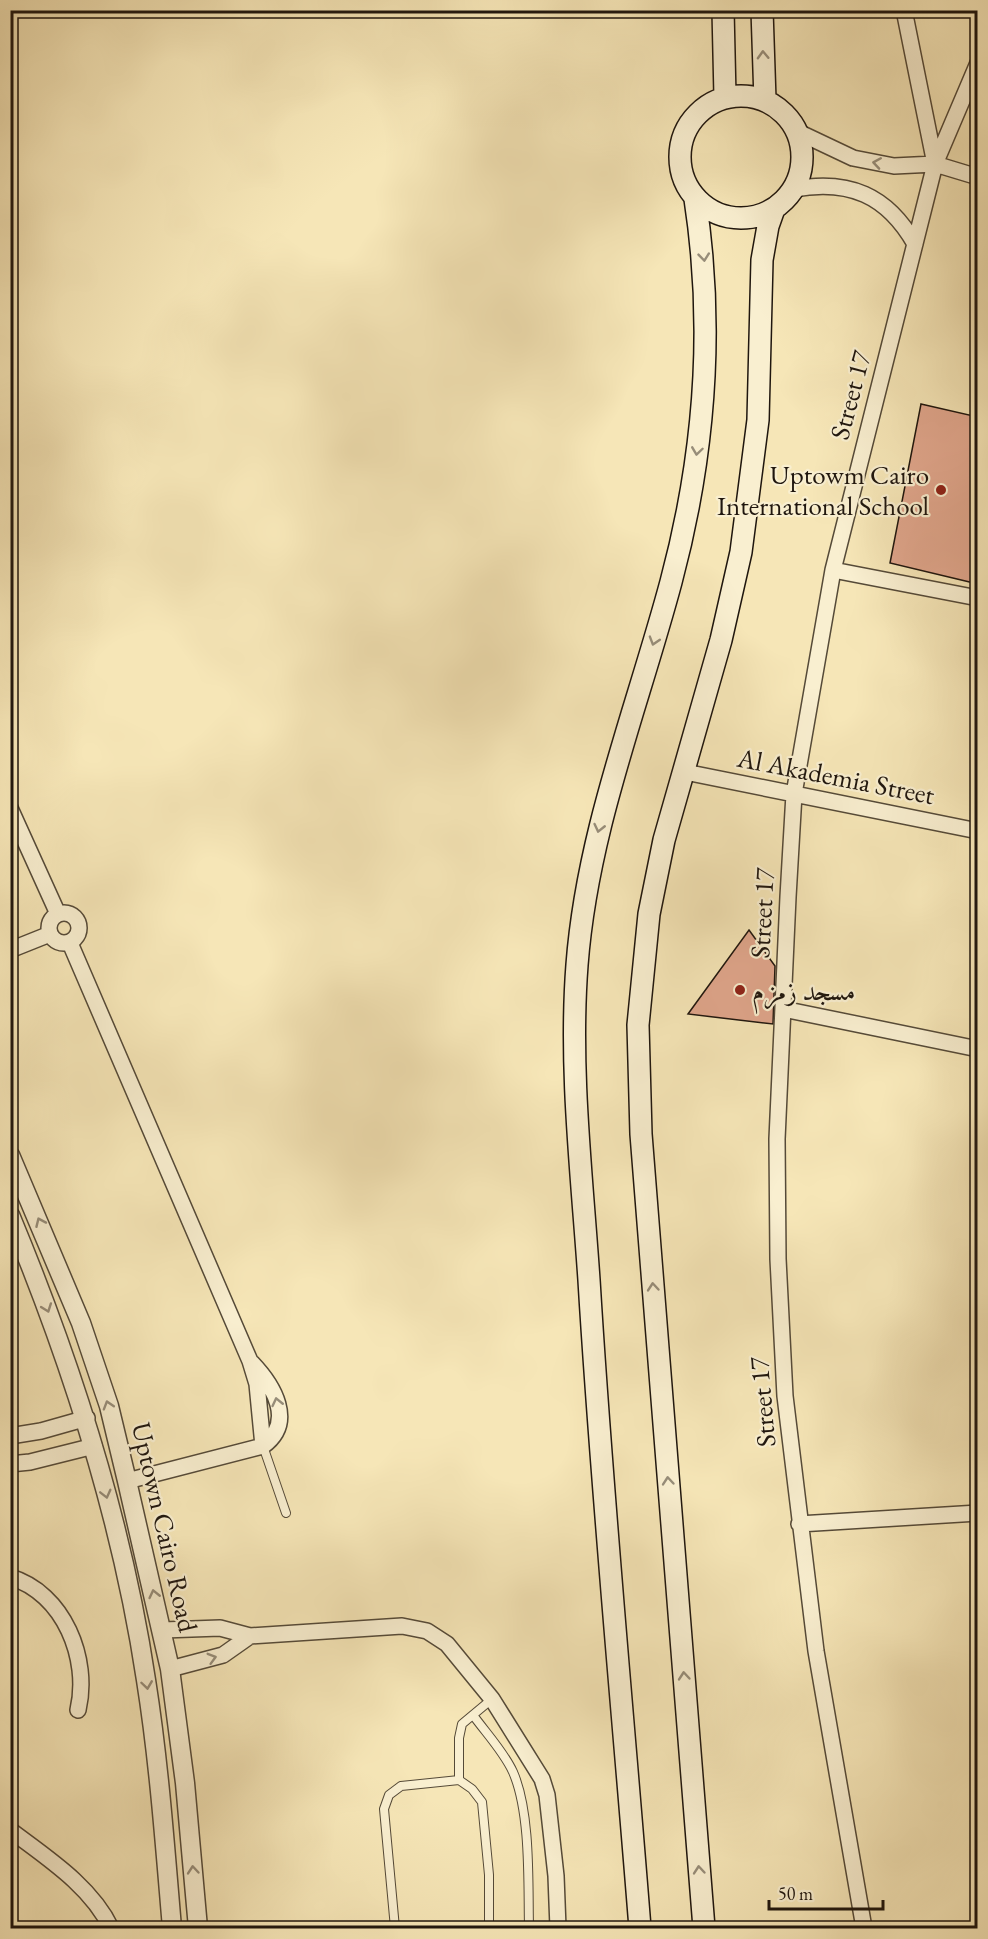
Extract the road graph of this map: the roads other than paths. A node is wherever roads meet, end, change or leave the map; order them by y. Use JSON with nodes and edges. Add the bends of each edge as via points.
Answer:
{"nodes":[{"id":1,"x":723,"y":10,"type":"edge"},
{"id":2,"x":762,"y":10,"type":"edge"},
{"id":3,"x":904,"y":10,"type":"edge"},
{"id":4,"x":978,"y":63,"type":"edge"},
{"id":5,"x":725,"y":98,"type":"junction"},
{"id":6,"x":765,"y":100,"type":"junction"},
{"id":7,"x":796,"y":130,"type":"junction"},
{"id":8,"x":935,"y":164,"type":"junction"},
{"id":9,"x":978,"y":177,"type":"edge"},
{"id":10,"x":794,"y":189,"type":"junction"},
{"id":11,"x":695,"y":199,"type":"junction"},
{"id":12,"x":774,"y":209,"type":"junction"},
{"id":13,"x":915,"y":244,"type":"junction"},
{"id":14,"x":833,"y":570,"type":"junction"},
{"id":15,"x":978,"y":598,"type":"edge"},
{"id":16,"x":685,"y":772,"type":"junction"},
{"id":17,"x":794,"y":794,"type":"junction"},
{"id":18,"x":10,"y":808,"type":"edge"},
{"id":19,"x":978,"y":831,"type":"edge"},
{"id":20,"x":58,"y":914,"type":"junction"},
{"id":21,"x":50,"y":934,"type":"junction"},
{"id":22,"x":70,"y":943,"type":"junction"},
{"id":23,"x":10,"y":950,"type":"edge"},
{"id":24,"x":783,"y":1008,"type":"junction"},
{"id":25,"x":978,"y":1049,"type":"edge"},
{"id":26,"x":10,"y":1155,"type":"edge"},
{"id":27,"x":10,"y":1215,"type":"edge"},
{"id":28,"x":87,"y":1418,"type":"junction"},
{"id":29,"x":10,"y":1436,"type":"edge"},
{"id":30,"x":94,"y":1446,"type":"junction"},
{"id":31,"x":263,"y":1446,"type":"junction"},
{"id":32,"x":10,"y":1464,"type":"edge"},
{"id":33,"x":128,"y":1481,"type":"junction"},
{"id":34,"x":286,"y":1513,"type":"dead end"},
{"id":35,"x":978,"y":1513,"type":"edge"},
{"id":36,"x":799,"y":1524,"type":"junction"},
{"id":37,"x":10,"y":1577,"type":"edge"},
{"id":38,"x":163,"y":1630,"type":"junction"},
{"id":39,"x":250,"y":1636,"type":"junction"},
{"id":40,"x":170,"y":1669,"type":"junction"},
{"id":41,"x":492,"y":1699,"type":"junction"},
{"id":42,"x":78,"y":1710,"type":"dead end"},
{"id":43,"x":473,"y":1715,"type":"junction"},
{"id":44,"x":459,"y":1780,"type":"junction"},
{"id":45,"x":10,"y":1830,"type":"edge"},
{"id":46,"x":111,"y":1929,"type":"edge"},
{"id":47,"x":172,"y":1929,"type":"edge"},
{"id":48,"x":198,"y":1929,"type":"edge"},
{"id":49,"x":395,"y":1929,"type":"edge"},
{"id":50,"x":489,"y":1929,"type":"edge"},
{"id":51,"x":529,"y":1929,"type":"edge"},
{"id":52,"x":558,"y":1929,"type":"edge"},
{"id":53,"x":640,"y":1929,"type":"edge"},
{"id":54,"x":704,"y":1929,"type":"edge"},
{"id":55,"x":864,"y":1929,"type":"edge"}],
"edges":[{"from":1,"to":5,"type":"main road"},
{"from":6,"to":2,"type":"main road","one_way":true},
{"from":3,"to":8,"type":"street"},
{"from":4,"to":8,"type":"street","name":"Street 17"},
{"from":5,"to":6,"type":"main road","via":[[745,95]]},
{"from":5,"to":11,"type":"main road","via":[[700,111],[684,133],[680,147],[682,175]]},
{"from":6,"to":7,"type":"main road","via":[[789,118]]},
{"from":8,"to":7,"type":"street","one_way":true,"via":[[894,165],[853,158]]},
{"from":7,"to":10,"type":"main road","via":[[802,150],[801,170]]},
{"from":8,"to":9,"type":"street"},
{"from":8,"to":13,"type":"street","name":"Street 17"},
{"from":10,"to":12,"type":"main road"},
{"from":10,"to":13,"type":"street","via":[[831,185],[865,194],[895,214]]},
{"from":11,"to":12,"type":"main road","via":[[712,212],[733,219],[754,218]]},
{"from":11,"to":53,"type":"main road","one_way":true,"via":[[707,319],[698,451],[672,580],[593,852],[580,927],[574,1003],[575,1080],[592,1332]]},
{"from":12,"to":16,"type":"main road","via":[[762,260],[761,375],[748,508],[721,640]]},
{"from":13,"to":14,"type":"street","name":"Street 17"},
{"from":14,"to":15,"type":"street"},
{"from":14,"to":17,"type":"street","name":"Street 17"},
{"from":16,"to":17,"type":"street","name":"Al Akademia Street"},
{"from":54,"to":16,"type":"main road","one_way":true,"via":[[638,1061],[640,989],[649,914],[664,840]]},
{"from":17,"to":19,"type":"street","name":"Al Akademia Street"},
{"from":17,"to":24,"type":"street","name":"Street 17"},
{"from":18,"to":20,"type":"street"},
{"from":20,"to":21,"type":"street","via":[[50,922]]},
{"from":20,"to":22,"type":"street","via":[[69,914],[78,922],[78,934]]},
{"from":21,"to":22,"type":"street","via":[[58,943]]},
{"from":21,"to":23,"type":"street"},
{"from":22,"to":31,"type":"street","via":[[249,1361],[277,1396],[280,1414],[271,1441]]},
{"from":24,"to":25,"type":"street"},
{"from":24,"to":36,"type":"street","name":"Street 17","via":[[777,1139],[778,1259],[785,1396]]},
{"from":33,"to":26,"type":"street","name":"Uptown Cairo Road","one_way":true,"via":[[109,1406],[81,1323]]},
{"from":27,"to":28,"type":"street","name":"Uptown Cairo Road","one_way":true},
{"from":28,"to":29,"type":"street"},
{"from":28,"to":30,"type":"street","name":"Uptown Cairo Road"},
{"from":28,"to":33,"type":"street","via":[[102,1437],[117,1470]]},
{"from":30,"to":32,"type":"street"},
{"from":30,"to":47,"type":"street","name":"Uptown Cairo Road","one_way":true,"via":[[146,1680]]},
{"from":31,"to":33,"type":"street"},
{"from":31,"to":34,"type":"lane"},
{"from":38,"to":33,"type":"street","name":"Uptown Cairo Road","one_way":true},
{"from":35,"to":36,"type":"street"},
{"from":36,"to":55,"type":"street","name":"Street 17","via":[[816,1651]]},
{"from":37,"to":42,"type":"street","via":[[43,1595],[65,1624],[74,1642],[82,1678]]},
{"from":38,"to":39,"type":"street","via":[[220,1628]]},
{"from":38,"to":40,"type":"street","name":"Uptown Cairo Road"},
{"from":40,"to":39,"type":"street","one_way":true,"via":[[223,1655]]},
{"from":39,"to":41,"type":"street","via":[[402,1626],[427,1630],[447,1644]]},
{"from":48,"to":40,"type":"street","name":"Uptown Cairo Road","one_way":true},
{"from":41,"to":43,"type":"lane"},
{"from":41,"to":52,"type":"street","via":[[535,1765],[547,1795]]},
{"from":43,"to":44,"type":"lane","via":[[462,1724]]},
{"from":43,"to":51,"type":"lane","via":[[513,1772],[522,1806]]},
{"from":44,"to":49,"type":"lane","via":[[401,1786],[389,1795],[384,1809]]},
{"from":44,"to":50,"type":"lane","via":[[482,1802]]},
{"from":45,"to":46,"type":"street","via":[[89,1896]]}]}
